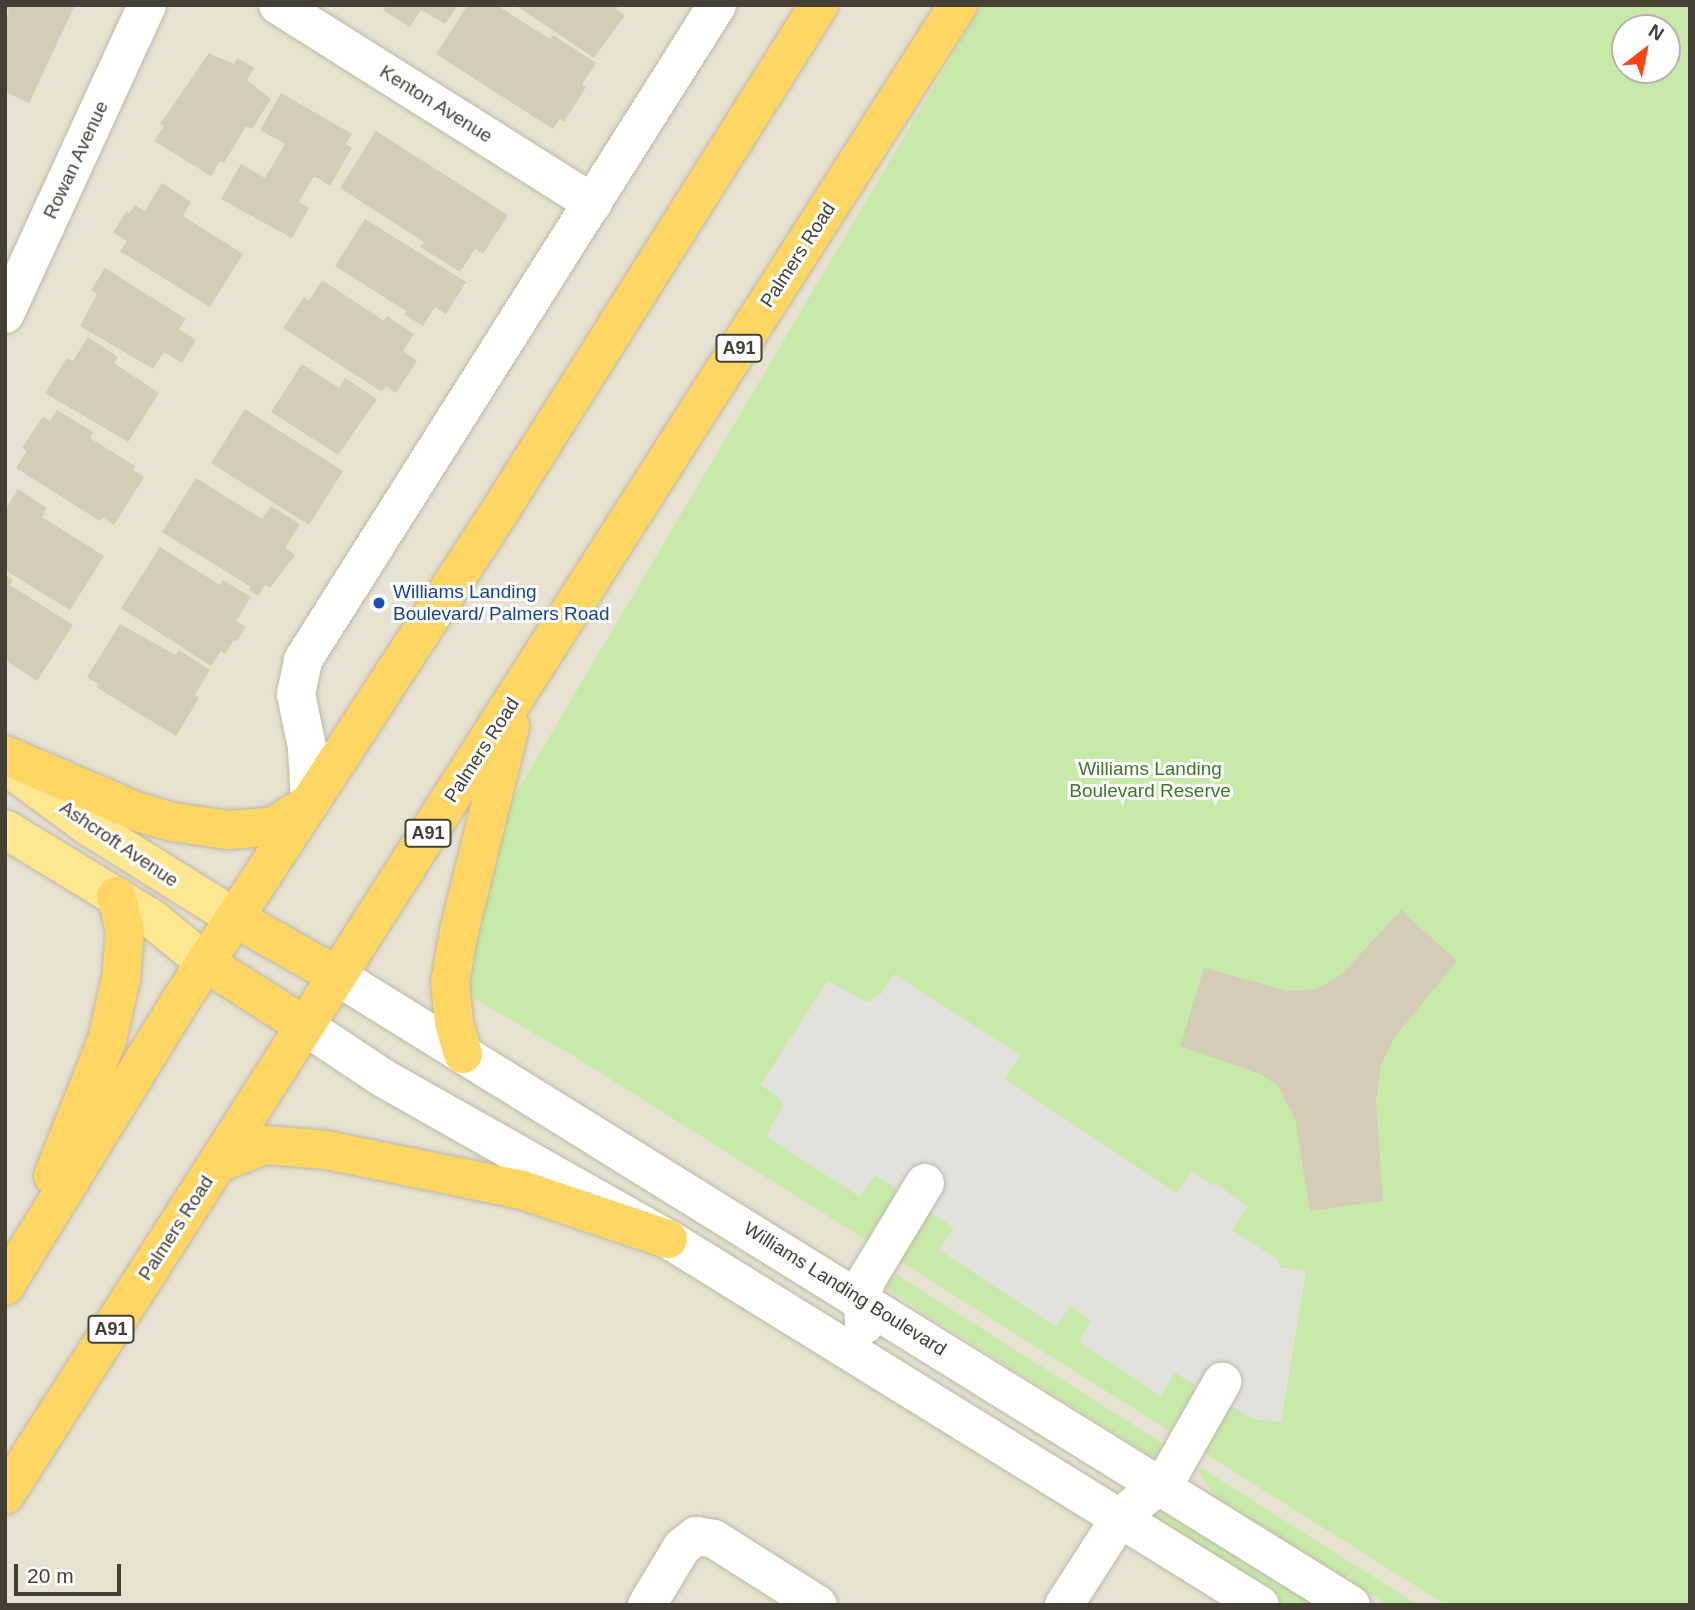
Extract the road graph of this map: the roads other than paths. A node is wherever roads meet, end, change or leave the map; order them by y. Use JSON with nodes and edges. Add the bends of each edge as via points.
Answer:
{"nodes":[{"id":1,"x":147,"y":5,"type":"edge"},
{"id":2,"x":278,"y":5,"type":"edge"},
{"id":3,"x":717,"y":5,"type":"edge"},
{"id":4,"x":819,"y":5,"type":"edge"},
{"id":5,"x":958,"y":5,"type":"edge"},
{"id":6,"x":593,"y":203,"type":"junction"},
{"id":7,"x":5,"y":314,"type":"edge"},
{"id":8,"x":520,"y":691,"type":"junction"},
{"id":9,"x":5,"y":755,"type":"edge"},
{"id":10,"x":5,"y":765,"type":"edge"},
{"id":11,"x":310,"y":803,"type":"junction"},
{"id":12,"x":5,"y":829,"type":"edge"},
{"id":13,"x":116,"y":896,"type":"junction"},
{"id":14,"x":235,"y":918,"type":"junction"},
{"id":15,"x":206,"y":963,"type":"junction"},
{"id":16,"x":337,"y":976,"type":"junction"},
{"id":17,"x":305,"y":1026,"type":"junction"},
{"id":18,"x":463,"y":1054,"type":"junction"},
{"id":19,"x":218,"y":1163,"type":"junction"},
{"id":20,"x":925,"y":1183,"type":"dead end"},
{"id":21,"x":668,"y":1239,"type":"junction"},
{"id":22,"x":13,"y":1273,"type":"edge"},
{"id":23,"x":862,"y":1300,"type":"junction"},
{"id":24,"x":884,"y":1373,"type":"junction"},
{"id":25,"x":1222,"y":1382,"type":"dead end"},
{"id":26,"x":1163,"y":1486,"type":"junction"},
{"id":27,"x":5,"y":1495,"type":"edge"},
{"id":28,"x":1120,"y":1518,"type":"junction"},
{"id":29,"x":647,"y":1605,"type":"edge"},
{"id":30,"x":818,"y":1605,"type":"edge"},
{"id":31,"x":1064,"y":1605,"type":"edge"},
{"id":32,"x":1259,"y":1605,"type":"edge"},
{"id":33,"x":1351,"y":1605,"type":"edge"}],
"edges":[{"from":1,"to":7,"type":"street","name":"Rowan Avenue"},
{"from":2,"to":6,"type":"street","name":"Kenton Avenue"},
{"from":3,"to":6,"type":"street"},
{"from":4,"to":11,"type":"highway"},
{"from":5,"to":8,"type":"highway","name":"Palmers Road","number":"A91"},
{"from":6,"to":11,"type":"street","via":[[303,660],[296,694],[307,747]]},
{"from":8,"to":16,"type":"highway","name":"Palmers Road","number":"A91"},
{"from":8,"to":18,"type":"highway","via":[[450,982]]},
{"from":9,"to":11,"type":"highway","via":[[138,812],[173,822],[228,830],[274,826]]},
{"from":10,"to":14,"type":"main road","name":"Ashcroft Avenue","via":[[88,826]]},
{"from":11,"to":14,"type":"highway"},
{"from":12,"to":13,"type":"main road"},
{"from":13,"to":15,"type":"main road"},
{"from":13,"to":22,"type":"highway","via":[[125,931],[121,979],[107,1040]]},
{"from":14,"to":15,"type":"highway"},
{"from":14,"to":16,"type":"highway"},
{"from":15,"to":17,"type":"highway"},
{"from":15,"to":22,"type":"highway"},
{"from":16,"to":17,"type":"highway","name":"Palmers Road","number":"A91"},
{"from":16,"to":18,"type":"street","name":"Williams Landing Boulevard"},
{"from":17,"to":19,"type":"highway","name":"Palmers Road","number":"A91"},
{"from":17,"to":21,"type":"street","via":[[383,1078]]},
{"from":18,"to":23,"type":"street","name":"Williams Landing Boulevard"},
{"from":19,"to":21,"type":"highway","via":[[266,1144],[326,1150],[522,1189]]},
{"from":19,"to":27,"type":"highway","name":"Palmers Road","number":"A91"},
{"from":20,"to":23,"type":"street","via":[[867,1279]]},
{"from":21,"to":24,"type":"street"},
{"from":23,"to":24,"type":"street","via":[[866,1334]]},
{"from":23,"to":26,"type":"street","name":"Williams Landing Boulevard"},
{"from":24,"to":28,"type":"street"},
{"from":25,"to":26,"type":"street"},
{"from":26,"to":28,"type":"street"},
{"from":26,"to":33,"type":"street","name":"Williams Landing Boulevard"},
{"from":28,"to":31,"type":"street"},
{"from":28,"to":32,"type":"street"},
{"from":29,"to":30,"type":"street","via":[[682,1547],[685,1526],[714,1539]]}]}
